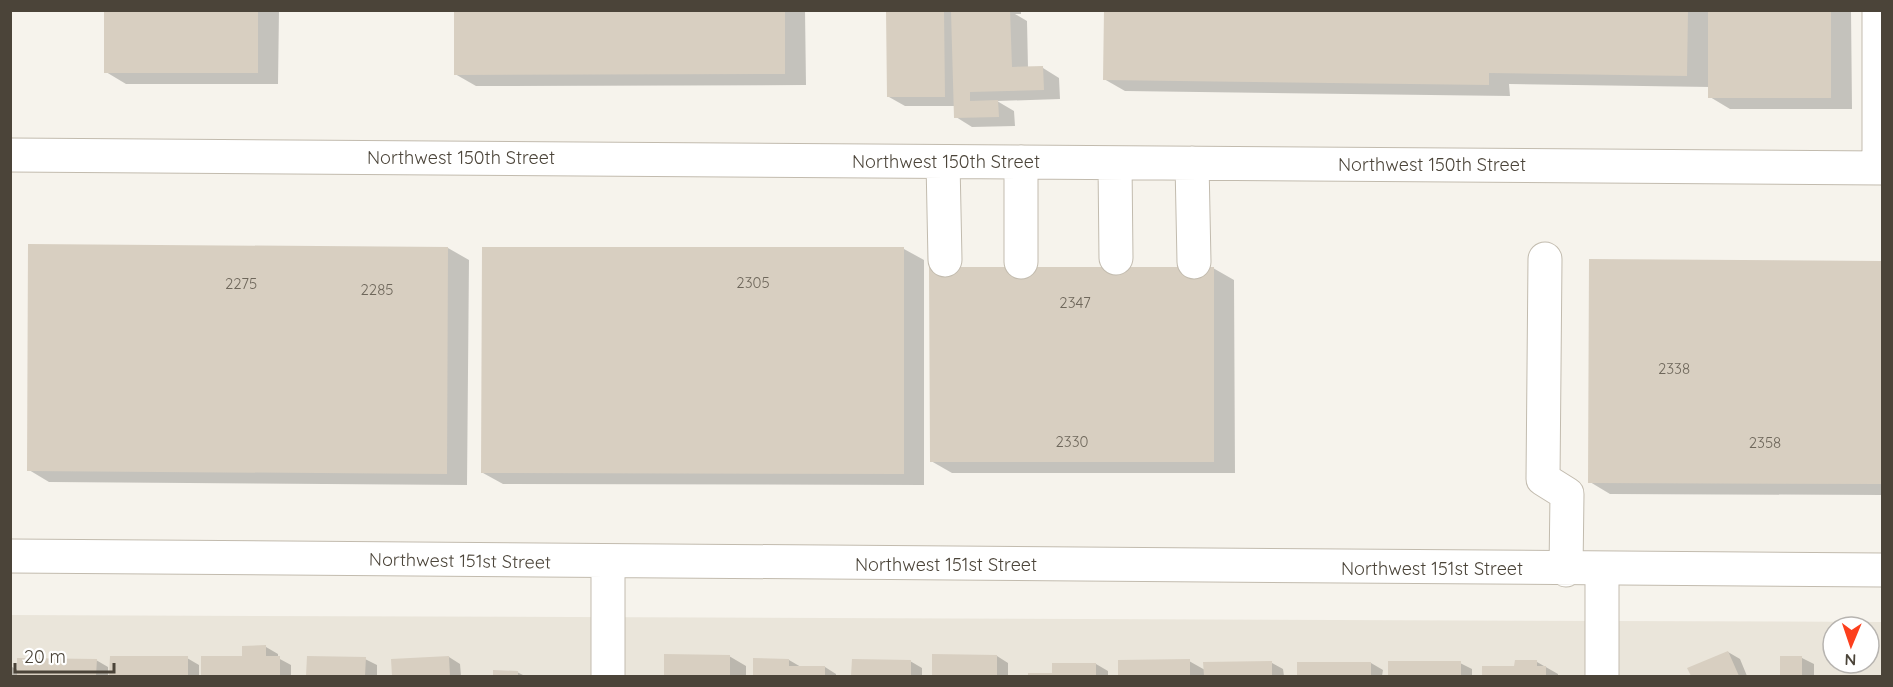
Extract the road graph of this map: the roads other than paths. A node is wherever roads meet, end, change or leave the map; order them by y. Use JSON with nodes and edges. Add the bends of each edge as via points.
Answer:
{"nodes":[{"id":1,"x":1879,"y":10,"type":"edge"},
{"id":2,"x":10,"y":155,"type":"edge"},
{"id":3,"x":943,"y":162,"type":"junction"},
{"id":4,"x":1021,"y":162,"type":"junction"},
{"id":5,"x":1115,"y":163,"type":"junction"},
{"id":6,"x":1192,"y":163,"type":"junction"},
{"id":7,"x":1881,"y":168,"type":"edge"},
{"id":8,"x":1116,"y":258,"type":"dead end"},
{"id":9,"x":1545,"y":259,"type":"dead end"},
{"id":10,"x":945,"y":260,"type":"dead end"},
{"id":11,"x":1021,"y":262,"type":"dead end"},
{"id":12,"x":1194,"y":262,"type":"dead end"},
{"id":13,"x":10,"y":556,"type":"edge"},
{"id":14,"x":608,"y":563,"type":"junction"},
{"id":15,"x":1566,"y":570,"type":"junction"},
{"id":16,"x":1602,"y":570,"type":"junction"},
{"id":17,"x":1882,"y":570,"type":"edge"},
{"id":18,"x":608,"y":676,"type":"edge"},
{"id":19,"x":1602,"y":676,"type":"edge"}],
"edges":[{"from":1,"to":7,"type":"street"},
{"from":2,"to":3,"type":"street","name":"Northwest 150th Street"},
{"from":3,"to":4,"type":"street","name":"Northwest 150th Street"},
{"from":3,"to":10,"type":"street"},
{"from":4,"to":5,"type":"street","name":"Northwest 150th Street"},
{"from":4,"to":11,"type":"street"},
{"from":5,"to":6,"type":"street","name":"Northwest 150th Street"},
{"from":5,"to":8,"type":"street"},
{"from":6,"to":7,"type":"street","name":"Northwest 150th Street"},
{"from":6,"to":12,"type":"street"},
{"from":9,"to":15,"type":"street","via":[[1543,479],[1567,494]]},
{"from":13,"to":14,"type":"street","name":"Northwest 151st Street"},
{"from":14,"to":15,"type":"street","name":"Northwest 151st Street"},
{"from":14,"to":18,"type":"street"},
{"from":15,"to":16,"type":"street","name":"Northwest 151st Street"},
{"from":16,"to":17,"type":"street","name":"Northwest 151st Street"},
{"from":16,"to":19,"type":"street"}]}
